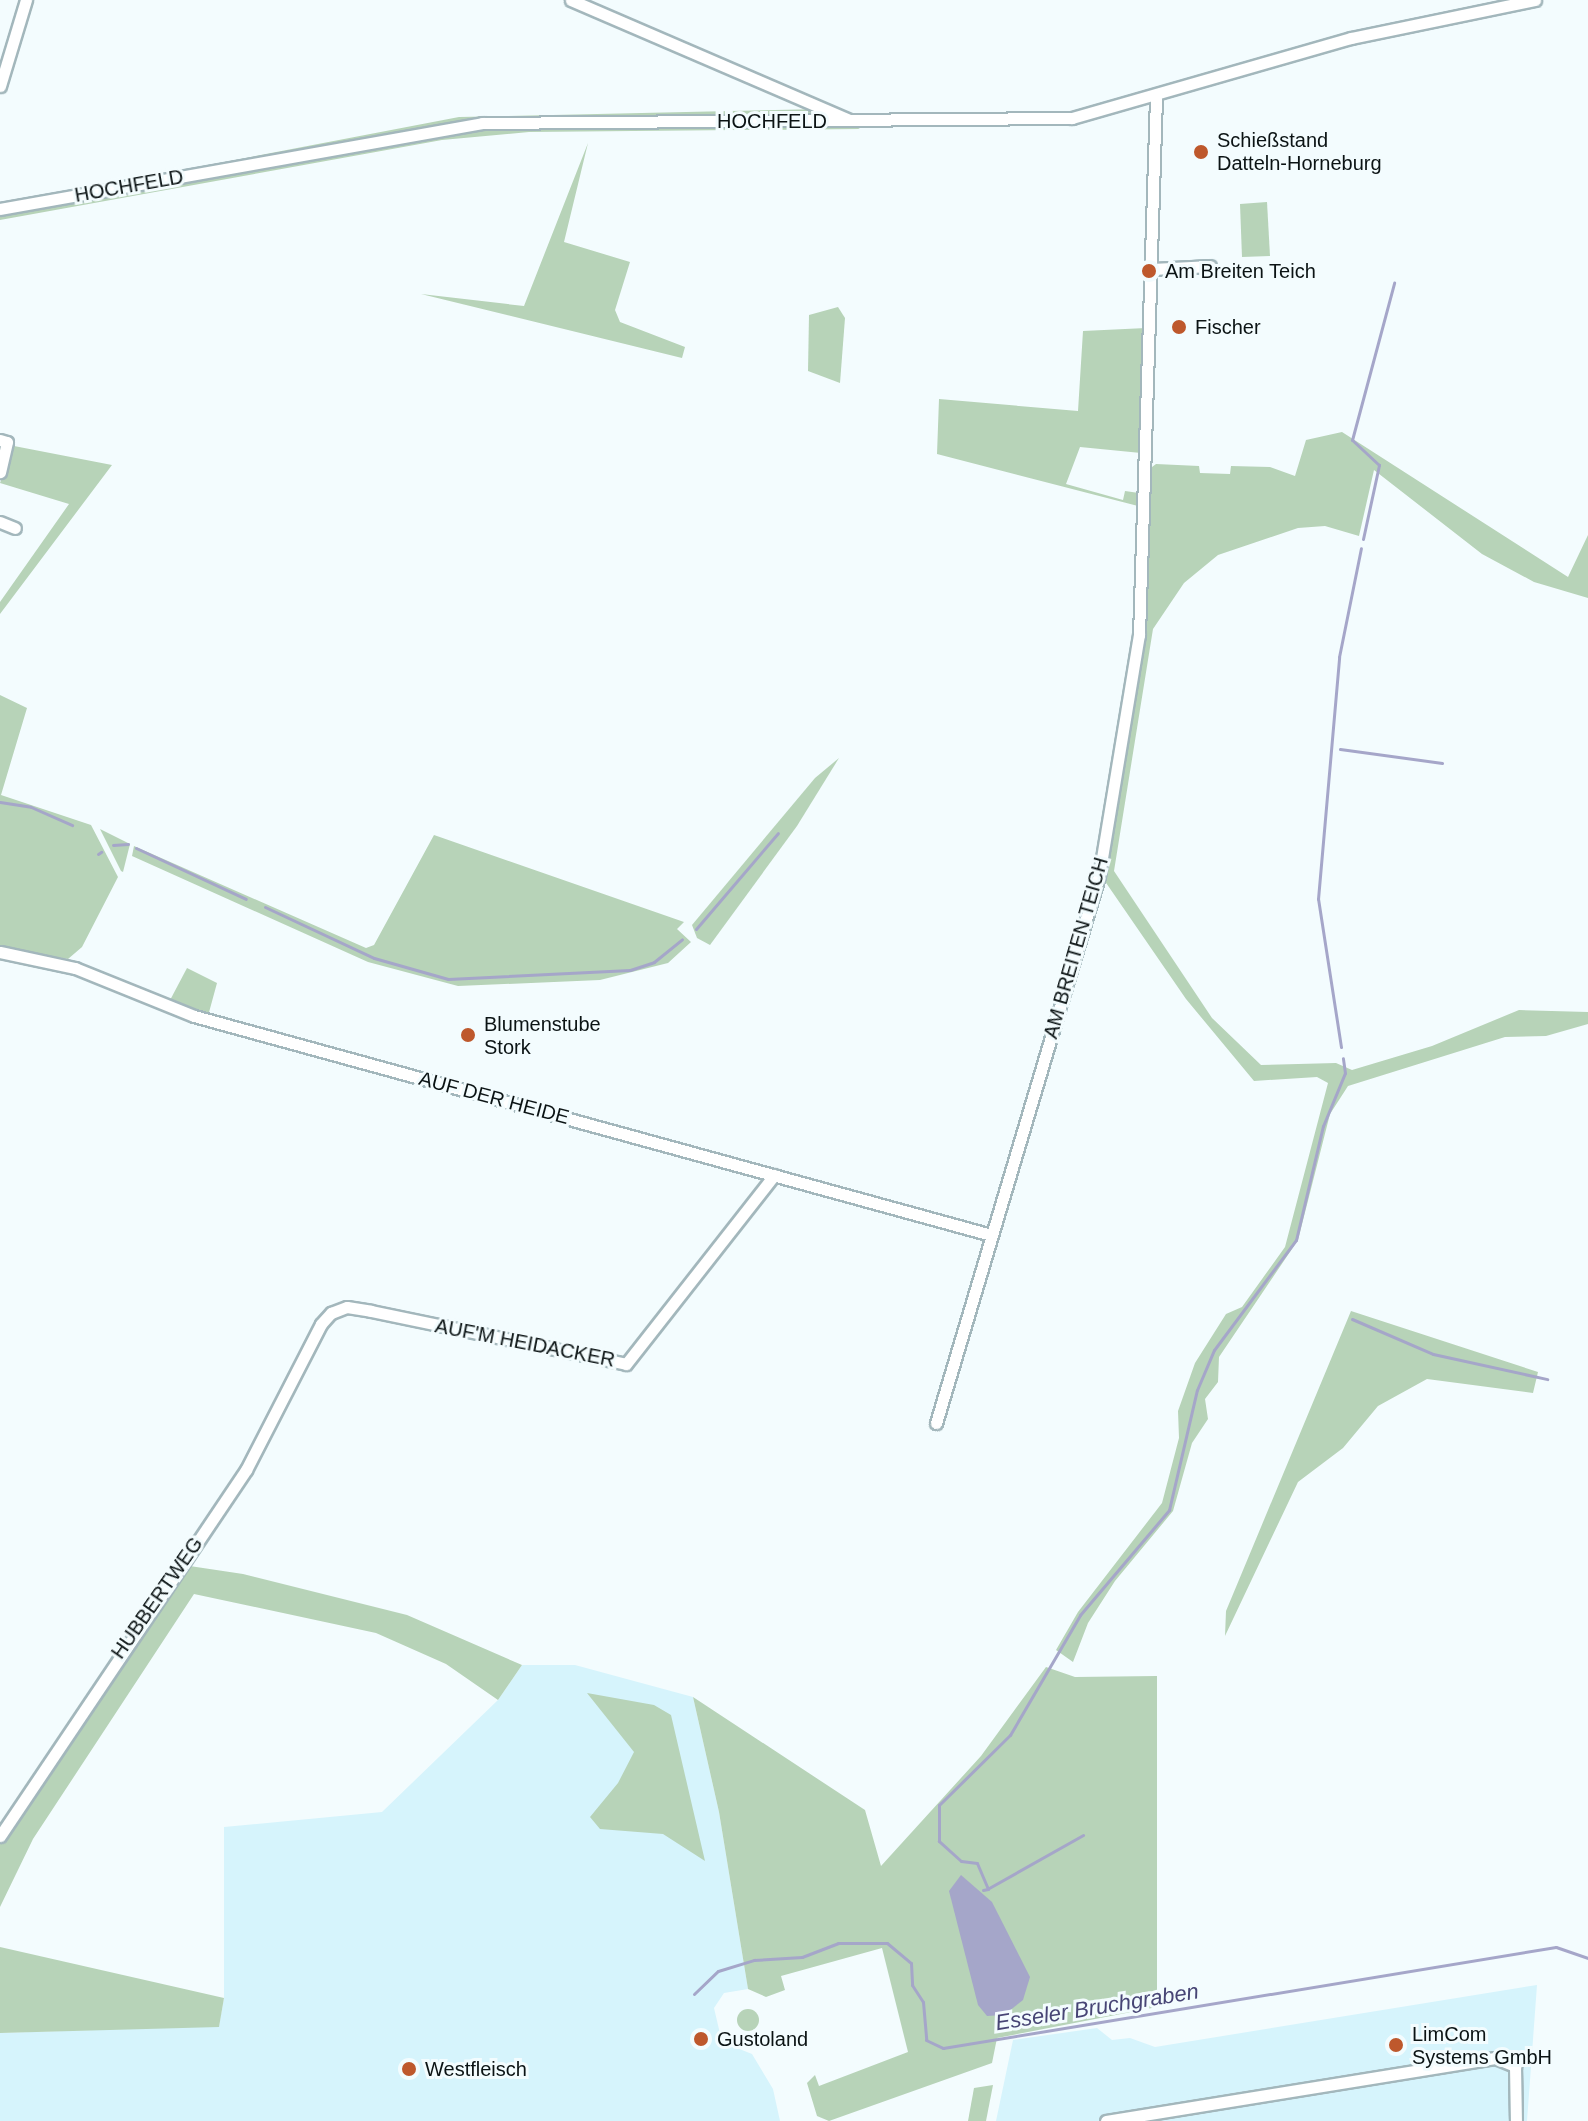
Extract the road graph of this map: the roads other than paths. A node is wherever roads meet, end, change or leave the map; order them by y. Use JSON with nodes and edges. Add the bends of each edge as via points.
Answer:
{"nodes":[{"id":1,"x":26,"y":0,"type":"edge"},
{"id":2,"x":571,"y":0,"type":"edge"},
{"id":3,"x":1535,"y":0,"type":"edge"},
{"id":4,"x":0,"y":86,"type":"edge"},
{"id":5,"x":1156,"y":98,"type":"junction"},
{"id":6,"x":852,"y":121,"type":"junction"},
{"id":7,"x":0,"y":209,"type":"edge"},
{"id":8,"x":1210,"y":266,"type":"dead end"},
{"id":9,"x":1153,"y":269,"type":"junction"},
{"id":10,"x":0,"y":440,"type":"edge"},
{"id":11,"x":0,"y":472,"type":"edge"},
{"id":12,"x":0,"y":522,"type":"edge"},
{"id":13,"x":15,"y":528,"type":"dead end"},
{"id":14,"x":0,"y":952,"type":"edge"},
{"id":15,"x":774,"y":1175,"type":"junction"},
{"id":16,"x":991,"y":1235,"type":"junction"},
{"id":17,"x":305,"y":1354,"type":"joint"},
{"id":18,"x":936,"y":1423,"type":"dead end"},
{"id":19,"x":0,"y":1836,"type":"edge"},
{"id":20,"x":1106,"y":2121,"type":"edge"},
{"id":21,"x":1516,"y":2121,"type":"edge"}],
"edges":[{"from":1,"to":4,"type":"street"},
{"from":2,"to":6,"type":"street"},
{"from":3,"to":5,"type":"street","name":"HOCHFELD","via":[[1351,38]]},
{"from":5,"to":6,"type":"street","name":"HOCHFELD","via":[[1072,118]]},
{"from":5,"to":9,"type":"street","name":"AM BREITEN TEICH"},
{"from":6,"to":7,"type":"street","name":"HOCHFELD","via":[[482,123]]},
{"from":8,"to":9,"type":"street"},
{"from":9,"to":16,"type":"street","name":"AM BREITEN TEICH","via":[[1139,635],[1099,876]]},
{"from":10,"to":11,"type":"street","via":[[7,442]]},
{"from":12,"to":13,"type":"street"},
{"from":14,"to":15,"type":"street","name":"AUF DER HEIDE","via":[[75,968],[194,1016]]},
{"from":15,"to":16,"type":"street","name":"AUF DER HEIDE"},
{"from":15,"to":17,"type":"street","name":"AUF'M HEIDACKER","via":[[626,1364],[347,1307],[326,1318]]},
{"from":16,"to":18,"type":"street","name":"AM BREITEN TEICH"},
{"from":17,"to":19,"type":"street","name":"HUBBERTWEG","via":[[246,1470]]},
{"from":20,"to":21,"type":"street","via":[[1495,2058],[1515,2066]]}]}
